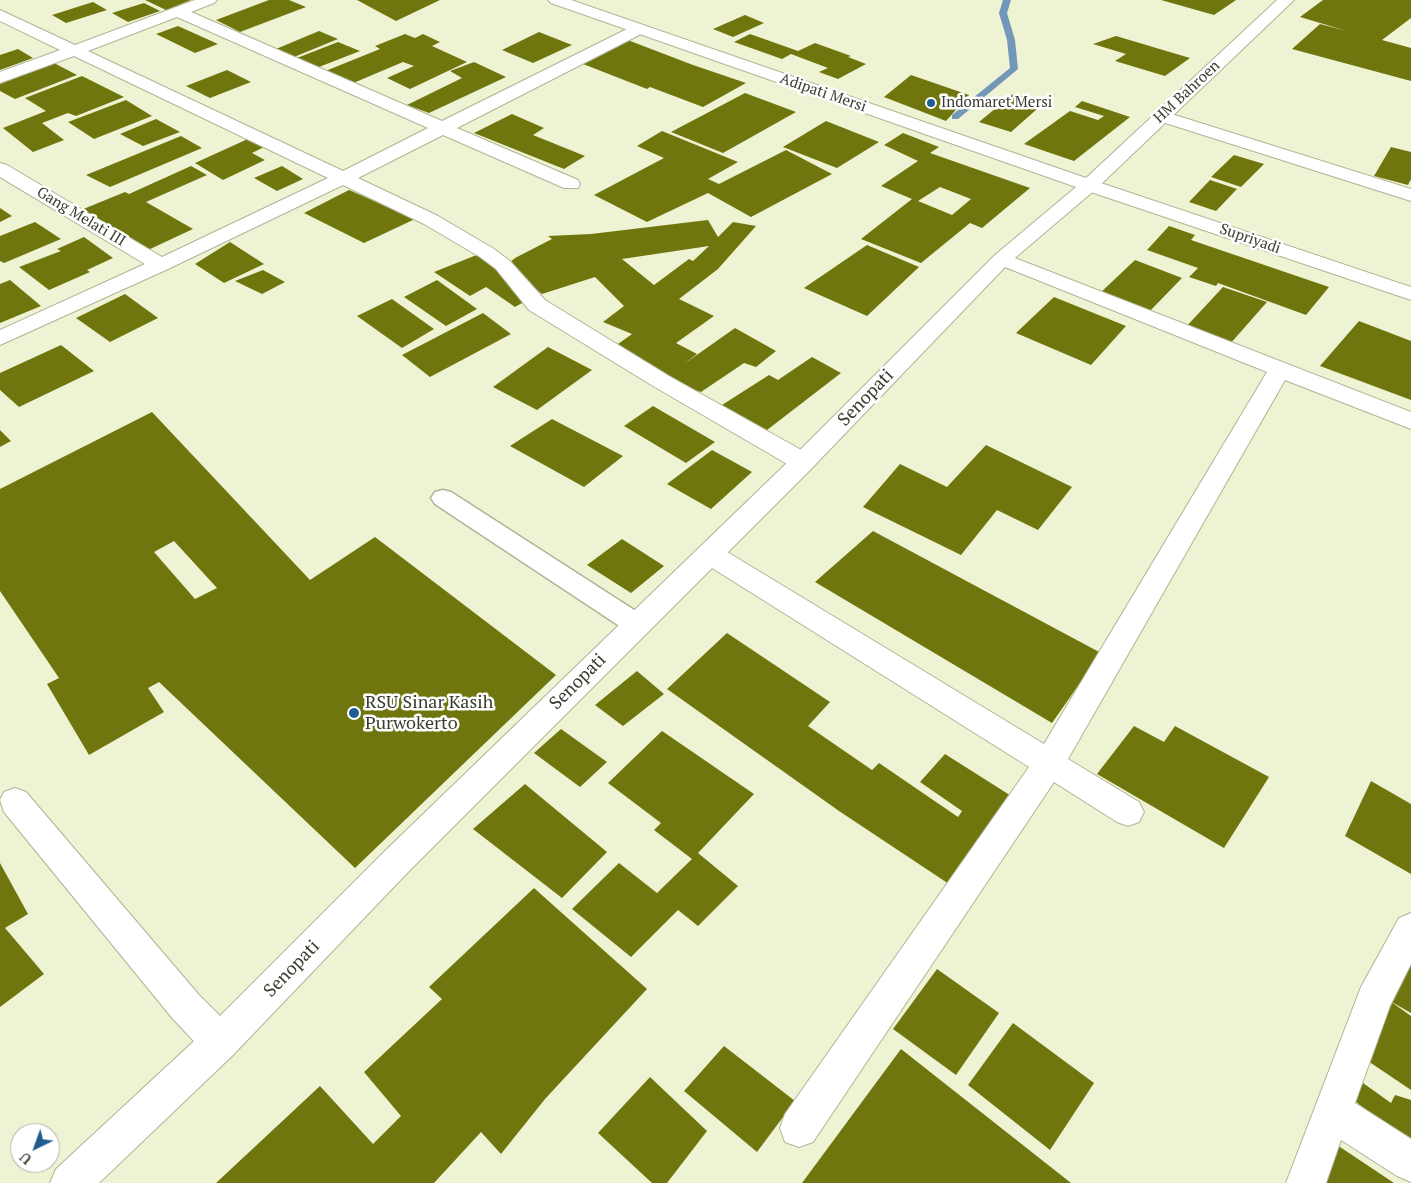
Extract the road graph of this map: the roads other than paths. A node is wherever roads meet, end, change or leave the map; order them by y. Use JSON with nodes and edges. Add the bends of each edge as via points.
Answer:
{"nodes":[{"id":1,"x":209,"y":0,"type":"edge"},
{"id":2,"x":556,"y":0,"type":"edge"},
{"id":3,"x":1286,"y":0,"type":"edge"},
{"id":4,"x":178,"y":12,"type":"junction"},
{"id":5,"x":0,"y":15,"type":"edge"},
{"id":6,"x":638,"y":29,"type":"junction"},
{"id":7,"x":74,"y":50,"type":"junction"},
{"id":8,"x":0,"y":78,"type":"edge"},
{"id":9,"x":1162,"y":116,"type":"junction"},
{"id":10,"x":444,"y":128,"type":"junction"},
{"id":11,"x":0,"y":170,"type":"edge"},
{"id":12,"x":344,"y":177,"type":"junction"},
{"id":13,"x":571,"y":184,"type":"dead end"},
{"id":14,"x":1089,"y":185,"type":"junction"},
{"id":15,"x":1411,"y":195,"type":"edge"},
{"id":16,"x":1002,"y":259,"type":"junction"},
{"id":17,"x":162,"y":266,"type":"junction"},
{"id":18,"x":1411,"y":294,"type":"edge"},
{"id":19,"x":0,"y":338,"type":"edge"},
{"id":20,"x":1280,"y":369,"type":"junction"},
{"id":21,"x":1411,"y":421,"type":"edge"},
{"id":22,"x":803,"y":462,"type":"junction"},
{"id":23,"x":443,"y":498,"type":"dead end"},
{"id":24,"x":710,"y":554,"type":"junction"},
{"id":25,"x":636,"y":624,"type":"junction"},
{"id":26,"x":1049,"y":764,"type":"junction"},
{"id":27,"x":15,"y":802,"type":"dead end"},
{"id":28,"x":1128,"y":812,"type":"dead end"},
{"id":29,"x":1411,"y":929,"type":"edge"},
{"id":30,"x":220,"y":1042,"type":"junction"},
{"id":31,"x":1333,"y":1112,"type":"junction"},
{"id":32,"x":799,"y":1128,"type":"dead end"},
{"id":33,"x":1411,"y":1162,"type":"edge"},
{"id":34,"x":70,"y":1183,"type":"edge"},
{"id":35,"x":1306,"y":1183,"type":"edge"}],
"edges":[{"from":1,"to":4,"type":"street"},
{"from":2,"to":6,"type":"street","name":"Adipati Mersi"},
{"from":3,"to":9,"type":"street","name":"HM Bahroen"},
{"from":4,"to":7,"type":"street"},
{"from":4,"to":10,"type":"street"},
{"from":5,"to":7,"type":"street"},
{"from":6,"to":10,"type":"street"},
{"from":6,"to":14,"type":"street","name":"Adipati Mersi"},
{"from":7,"to":8,"type":"street"},
{"from":7,"to":12,"type":"street"},
{"from":9,"to":14,"type":"street","name":"HM Bahroen"},
{"from":9,"to":15,"type":"street"},
{"from":10,"to":12,"type":"street"},
{"from":10,"to":13,"type":"street"},
{"from":11,"to":17,"type":"street","name":"Gang Melati III"},
{"from":12,"to":17,"type":"street"},
{"from":12,"to":22,"type":"street","via":[[432,220],[487,252],[503,265],[537,305]]},
{"from":14,"to":16,"type":"street","name":"Senopati"},
{"from":14,"to":18,"type":"street","name":"Supriyadi"},
{"from":16,"to":20,"type":"street"},
{"from":16,"to":22,"type":"street","name":"Senopati"},
{"from":17,"to":19,"type":"street"},
{"from":20,"to":21,"type":"street"},
{"from":20,"to":26,"type":"street"},
{"from":22,"to":24,"type":"street","name":"Senopati"},
{"from":23,"to":25,"type":"lane"},
{"from":24,"to":25,"type":"street","name":"Senopati"},
{"from":24,"to":26,"type":"street"},
{"from":25,"to":30,"type":"street","name":"Senopati"},
{"from":26,"to":28,"type":"street"},
{"from":26,"to":32,"type":"street"},
{"from":27,"to":30,"type":"street","via":[[186,1007]]},
{"from":29,"to":31,"type":"street","via":[[1374,999]]},
{"from":30,"to":34,"type":"street","name":"Senopati"},
{"from":31,"to":33,"type":"street"},
{"from":31,"to":35,"type":"street"}]}
